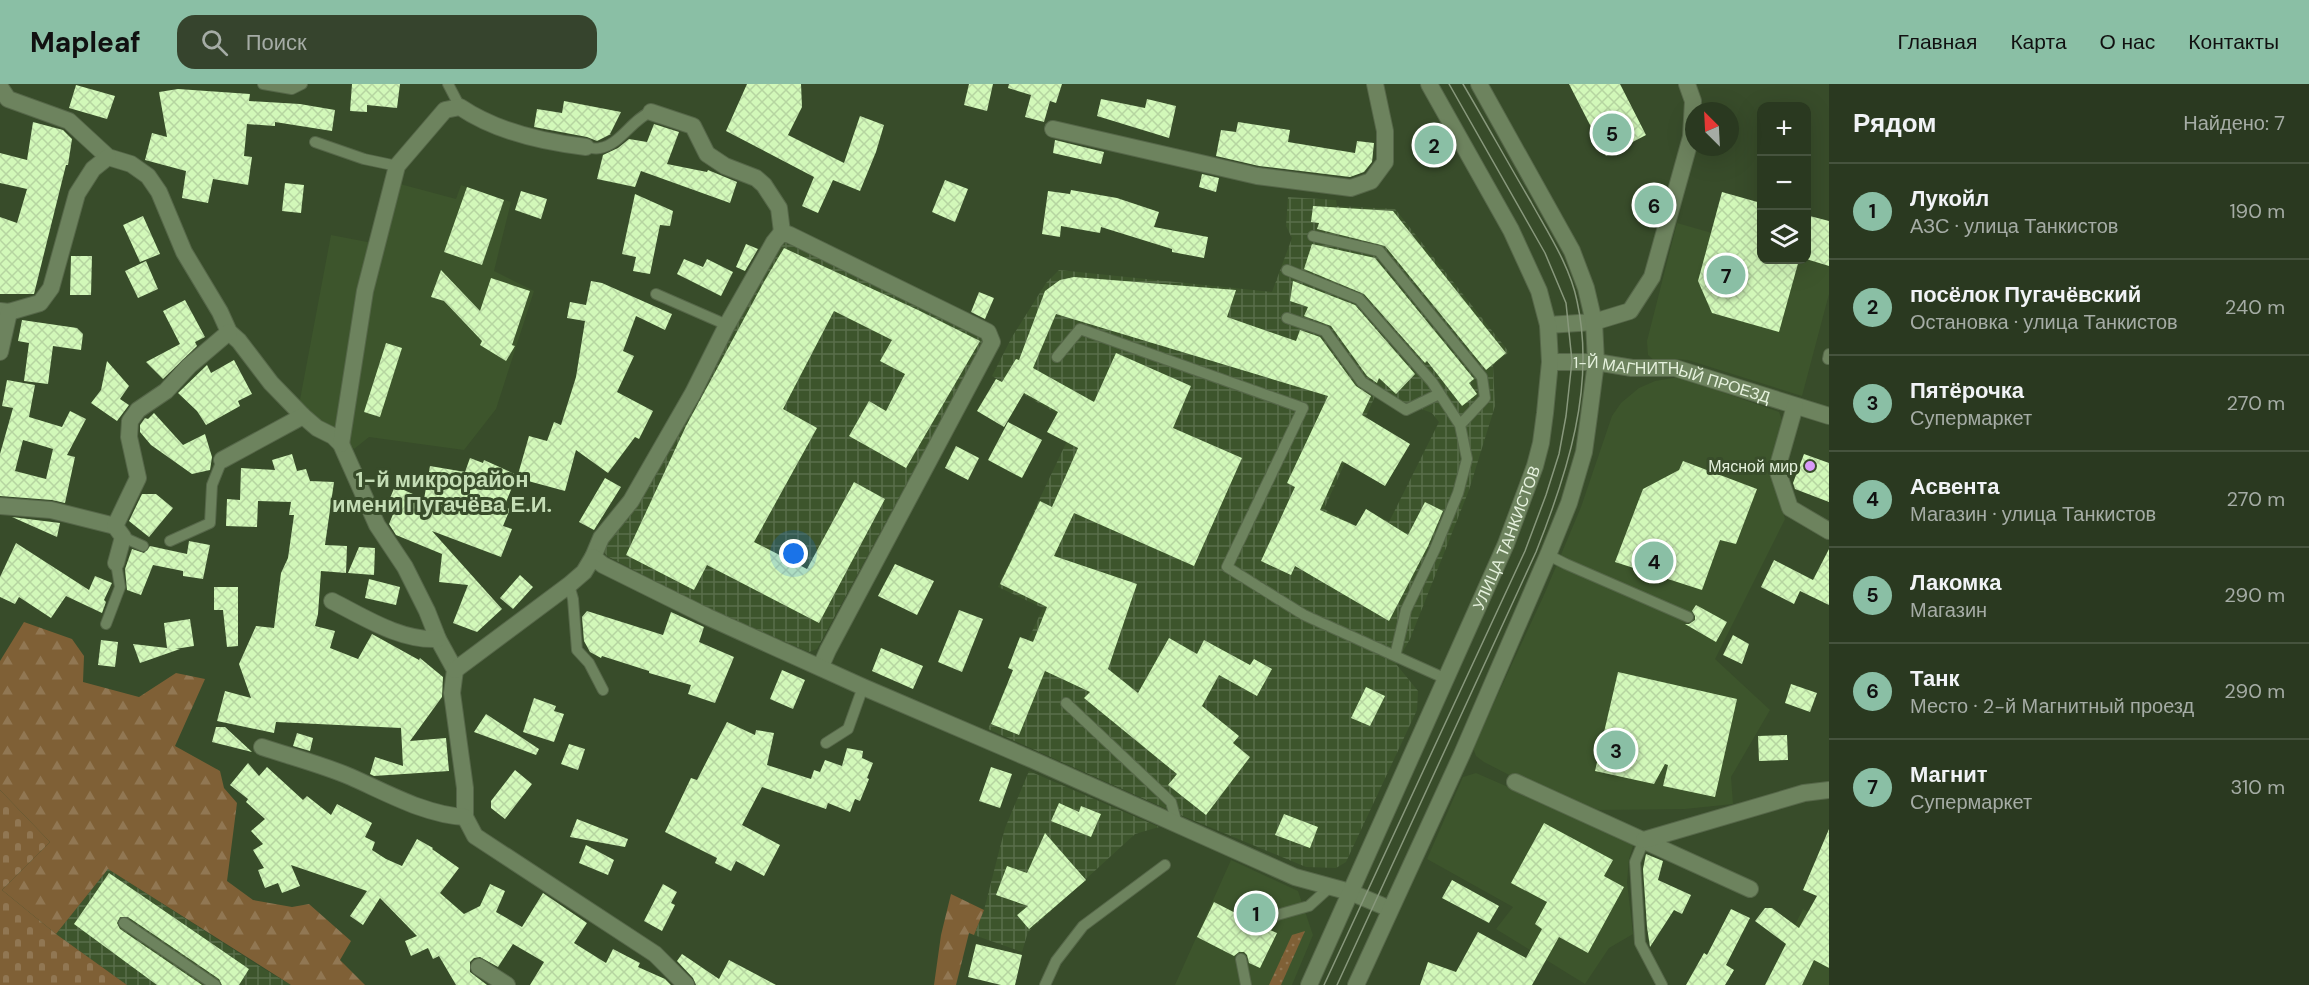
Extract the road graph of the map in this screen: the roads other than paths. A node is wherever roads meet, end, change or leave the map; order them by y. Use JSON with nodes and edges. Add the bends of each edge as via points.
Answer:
{"nodes":[{"id":1,"x":263,"y":84,"type":"edge"},
{"id":2,"x":302,"y":84,"type":"edge"},
{"id":3,"x":448,"y":84,"type":"edge"},
{"id":4,"x":1375,"y":84,"type":"edge"},
{"id":5,"x":1429,"y":84,"type":"edge"},
{"id":6,"x":1479,"y":84,"type":"edge"},
{"id":7,"x":1687,"y":84,"type":"edge"},
{"id":8,"x":0,"y":87,"type":"edge"},
{"id":9,"x":460,"y":107,"type":"junction"},
{"id":10,"x":651,"y":112,"type":"joint"},
{"id":11,"x":1053,"y":129,"type":"dead end"},
{"id":12,"x":315,"y":142,"type":"dead end"},
{"id":13,"x":586,"y":147,"type":"joint"},
{"id":14,"x":108,"y":157,"type":"junction"},
{"id":15,"x":397,"y":166,"type":"junction"},
{"id":16,"x":782,"y":232,"type":"junction"},
{"id":17,"x":1313,"y":236,"type":"dead end"},
{"id":18,"x":1287,"y":270,"type":"dead end"},
{"id":19,"x":656,"y":294,"type":"dead end"},
{"id":20,"x":5,"y":312,"type":"edge"},
{"id":21,"x":1287,"y":318,"type":"dead end"},
{"id":22,"x":1594,"y":322,"type":"junction"},
{"id":23,"x":727,"y":325,"type":"junction"},
{"id":24,"x":1548,"y":325,"type":"junction"},
{"id":25,"x":229,"y":332,"type":"junction"},
{"id":26,"x":0,"y":352,"type":"edge"},
{"id":27,"x":1057,"y":357,"type":"dead end"},
{"id":28,"x":1550,"y":362,"type":"junction"},
{"id":29,"x":1596,"y":362,"type":"junction"},
{"id":30,"x":1439,"y":393,"type":"junction"},
{"id":31,"x":1795,"y":406,"type":"junction"},
{"id":32,"x":303,"y":416,"type":"junction"},
{"id":33,"x":1829,"y":416,"type":"edge"},
{"id":34,"x":1461,"y":425,"type":"junction"},
{"id":35,"x":341,"y":444,"type":"junction"},
{"id":36,"x":222,"y":460,"type":"joint"},
{"id":37,"x":0,"y":506,"type":"edge"},
{"id":38,"x":1829,"y":531,"type":"edge"},
{"id":39,"x":119,"y":532,"type":"junction"},
{"id":40,"x":170,"y":541,"type":"dead end"},
{"id":41,"x":143,"y":546,"type":"dead end"},
{"id":42,"x":1548,"y":555,"type":"junction"},
{"id":43,"x":592,"y":557,"type":"junction"},
{"id":44,"x":116,"y":562,"type":"joint"},
{"id":45,"x":569,"y":585,"type":"junction"},
{"id":46,"x":332,"y":601,"type":"dead end"},
{"id":47,"x":1689,"y":617,"type":"dead end"},
{"id":48,"x":106,"y":624,"type":"dead end"},
{"id":49,"x":438,"y":639,"type":"junction"},
{"id":50,"x":1395,"y":656,"type":"junction"},
{"id":51,"x":821,"y":666,"type":"junction"},
{"id":52,"x":455,"y":670,"type":"junction"},
{"id":53,"x":1444,"y":678,"type":"junction"},
{"id":54,"x":862,"y":687,"type":"junction"},
{"id":55,"x":603,"y":690,"type":"dead end"},
{"id":56,"x":1066,"y":703,"type":"dead end"},
{"id":57,"x":826,"y":742,"type":"dead end"},
{"id":58,"x":262,"y":747,"type":"dead end"},
{"id":59,"x":1515,"y":782,"type":"dead end"},
{"id":60,"x":1829,"y":790,"type":"edge"},
{"id":61,"x":465,"y":817,"type":"junction"},
{"id":62,"x":1177,"y":824,"type":"junction"},
{"id":63,"x":1644,"y":840,"type":"junction"},
{"id":64,"x":1165,"y":865,"type":"dead end"},
{"id":65,"x":1330,"y":887,"type":"junction"},
{"id":66,"x":1750,"y":889,"type":"dead end"},
{"id":67,"x":1350,"y":892,"type":"junction"},
{"id":68,"x":1390,"y":909,"type":"junction"},
{"id":69,"x":124,"y":923,"type":"dead end"},
{"id":70,"x":1260,"y":925,"type":"dead end"},
{"id":71,"x":1241,"y":959,"type":"dead end"},
{"id":72,"x":479,"y":967,"type":"dead end"},
{"id":73,"x":215,"y":985,"type":"edge"},
{"id":74,"x":507,"y":985,"type":"edge"},
{"id":75,"x":686,"y":985,"type":"edge"},
{"id":76,"x":1045,"y":985,"type":"edge"},
{"id":77,"x":1246,"y":985,"type":"edge"},
{"id":78,"x":1309,"y":985,"type":"edge"},
{"id":79,"x":1356,"y":985,"type":"edge"},
{"id":80,"x":1662,"y":985,"type":"edge"}],
"edges":[{"from":1,"to":2,"type":"lane","via":[[292,89]]},
{"from":3,"to":9,"type":"lane"},
{"from":4,"to":11,"type":"street","via":[[1385,131],[1385,162],[1371,181],[1351,188],[1257,176]]},
{"from":5,"to":24,"type":"street","name":"УЛИЦА ТАНКИСТОВ","via":[[1511,230],[1539,291]]},
{"from":6,"to":22,"type":"street","via":[[1572,251]]},
{"from":7,"to":22,"type":"street","via":[[1693,101],[1691,137],[1652,277],[1630,311]]},
{"from":8,"to":14,"type":"street","via":[[8,99],[69,122]]},
{"from":9,"to":13,"type":"street","via":[[480,121],[514,132]]},
{"from":9,"to":15,"type":"street","via":[[445,110]]},
{"from":10,"to":13,"type":"lane","via":[[640,116],[630,129],[601,148]]},
{"from":10,"to":16,"type":"street","via":[[693,126],[707,154],[764,185],[779,208]]},
{"from":12,"to":15,"type":"lane"},
{"from":14,"to":20,"type":"street","via":[[93,169],[77,194],[51,288],[40,303]]},
{"from":14,"to":25,"type":"street","via":[[131,164],[148,176],[159,192],[184,252]]},
{"from":15,"to":35,"type":"street","via":[[365,291]]},
{"from":16,"to":23,"type":"street"},
{"from":16,"to":51,"type":"street","via":[[988,332],[992,342]]},
{"from":17,"to":34,"type":"lane","via":[[1379,251],[1482,377],[1485,398]]},
{"from":18,"to":30,"type":"lane","via":[[1359,299]]},
{"from":19,"to":23,"type":"lane"},
{"from":20,"to":26,"type":"street"},
{"from":21,"to":30,"type":"lane","via":[[1325,331],[1362,382],[1406,410]]},
{"from":22,"to":24,"type":"street"},
{"from":22,"to":29,"type":"street"},
{"from":23,"to":43,"type":"street","via":[[631,501],[601,538]]},
{"from":24,"to":28,"type":"street","name":"УЛИЦА ТАНКИСТОВ"},
{"from":25,"to":32,"type":"street"},
{"from":25,"to":39,"type":"street","via":[[166,392],[138,410],[130,422],[129,437],[138,478]]},
{"from":27,"to":50,"type":"lane","via":[[1080,328],[1303,408],[1227,567],[1304,615]]},
{"from":28,"to":29,"type":"street","name":"1-Й МАГНИТНЫЙ ПРОЕЗД"},
{"from":28,"to":53,"type":"street","name":"УЛИЦА ТАНКИСТОВ","via":[[1541,443],[1529,485]]},
{"from":29,"to":31,"type":"street","name":"1-Й МАГНИТНЫЙ ПРОЕЗД","via":[[1632,368],[1675,368]]},
{"from":29,"to":42,"type":"street","via":[[1584,452]]},
{"from":30,"to":34,"type":"lane"},
{"from":31,"to":33,"type":"street","name":"1-Й МАГНИТНЫЙ ПРОЕЗД"},
{"from":31,"to":38,"type":"street","name":"1-Й МАГНИТНЫЙ ПРОЕЗД","via":[[1777,469],[1790,508]]},
{"from":32,"to":35,"type":"street"},
{"from":32,"to":36,"type":"street"},
{"from":34,"to":50,"type":"lane","via":[[1467,459],[1458,493],[1406,610]]},
{"from":35,"to":49,"type":"street","via":[[377,525],[405,567]]},
{"from":36,"to":40,"type":"lane","via":[[212,485],[210,523]]},
{"from":37,"to":39,"type":"street","via":[[51,510]]},
{"from":39,"to":41,"type":"lane"},
{"from":39,"to":44,"type":"street"},
{"from":42,"to":47,"type":"lane"},
{"from":42,"to":68,"type":"street"},
{"from":43,"to":45,"type":"street","via":[[584,572]]},
{"from":43,"to":51,"type":"street","via":[[708,617]]},
{"from":44,"to":48,"type":"lane","via":[[120,587]]},
{"from":45,"to":52,"type":"street"},
{"from":45,"to":55,"type":"lane","via":[[577,650]]},
{"from":46,"to":49,"type":"street","via":[[384,627],[423,640]]},
{"from":49,"to":52,"type":"street"},
{"from":50,"to":53,"type":"lane"},
{"from":51,"to":54,"type":"street"},
{"from":52,"to":61,"type":"street","via":[[452,693],[465,788]]},
{"from":53,"to":67,"type":"street","name":"УЛИЦА ТАНКИСТОВ"},
{"from":54,"to":57,"type":"lane","via":[[848,729]]},
{"from":54,"to":62,"type":"street"},
{"from":56,"to":62,"type":"lane","via":[[1171,802]]},
{"from":58,"to":61,"type":"street","via":[[350,776],[450,816]]},
{"from":59,"to":63,"type":"street"},
{"from":60,"to":63,"type":"street","via":[[1804,793]]},
{"from":61,"to":75,"type":"street","via":[[475,836],[655,954]]},
{"from":62,"to":65,"type":"street","via":[[1295,877]]},
{"from":63,"to":66,"type":"street"},
{"from":63,"to":80,"type":"lane","via":[[1635,862],[1640,943]]},
{"from":64,"to":76,"type":"lane","via":[[1083,926],[1056,961]]},
{"from":65,"to":67,"type":"street"},
{"from":65,"to":70,"type":"lane","via":[[1309,906],[1277,915]]},
{"from":67,"to":68,"type":"street"},
{"from":67,"to":78,"type":"street","name":"УЛИЦА ТАНКИСТОВ"},
{"from":68,"to":79,"type":"street"},
{"from":69,"to":73,"type":"lane"},
{"from":71,"to":77,"type":"lane"},
{"from":72,"to":74,"type":"street"}]}
